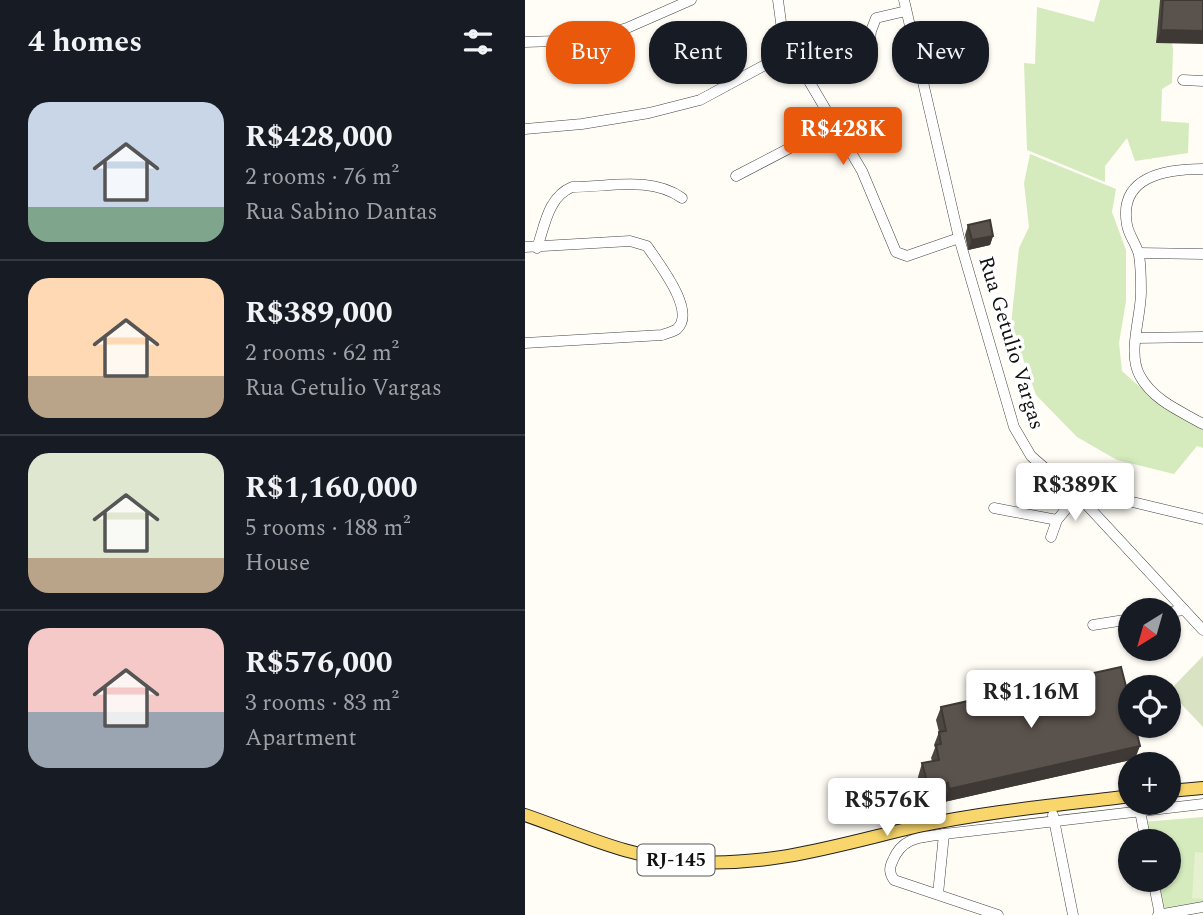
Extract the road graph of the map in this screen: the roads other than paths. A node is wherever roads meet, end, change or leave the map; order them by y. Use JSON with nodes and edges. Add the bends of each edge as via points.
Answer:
{"nodes":[{"id":1,"x":691,"y":0,"type":"edge"},
{"id":2,"x":778,"y":0,"type":"edge"},
{"id":3,"x":904,"y":0,"type":"edge"},
{"id":4,"x":906,"y":11,"type":"junction"},
{"id":5,"x":781,"y":21,"type":"edge"},
{"id":6,"x":875,"y":21,"type":"edge"},
{"id":7,"x":525,"y":42,"type":"edge"},
{"id":8,"x":761,"y":67,"type":"edge"},
{"id":9,"x":1183,"y":80,"type":"dead end"},
{"id":10,"x":1203,"y":81,"type":"edge"},
{"id":11,"x":811,"y":84,"type":"edge"},
{"id":12,"x":836,"y":124,"type":"junction"},
{"id":13,"x":525,"y":129,"type":"edge"},
{"id":14,"x":1203,"y":169,"type":"edge"},
{"id":15,"x":736,"y":176,"type":"dead end"},
{"id":16,"x":682,"y":198,"type":"dead end"},
{"id":17,"x":959,"y":238,"type":"junction"},
{"id":18,"x":525,"y":247,"type":"edge"},
{"id":19,"x":537,"y":248,"type":"junction"},
{"id":20,"x":1139,"y":253,"type":"junction"},
{"id":21,"x":1203,"y":254,"type":"edge"},
{"id":22,"x":1203,"y":337,"type":"edge"},
{"id":23,"x":1136,"y":338,"type":"junction"},
{"id":24,"x":525,"y":343,"type":"edge"},
{"id":25,"x":1203,"y":424,"type":"edge"},
{"id":26,"x":1081,"y":500,"type":"junction"},
{"id":27,"x":994,"y":508,"type":"dead end"},
{"id":28,"x":1203,"y":519,"type":"edge"},
{"id":29,"x":1057,"y":520,"type":"junction"},
{"id":30,"x":1051,"y":537,"type":"dead end"},
{"id":31,"x":1181,"y":610,"type":"edge"},
{"id":32,"x":1184,"y":610,"type":"junction"},
{"id":33,"x":1118,"y":621,"type":"edge"},
{"id":34,"x":1093,"y":625,"type":"dead end"},
{"id":35,"x":1203,"y":630,"type":"edge"},
{"id":36,"x":1203,"y":788,"type":"edge"},
{"id":37,"x":1181,"y":790,"type":"edge"},
{"id":38,"x":1118,"y":797,"type":"edge"},
{"id":39,"x":1051,"y":804,"type":"junction"},
{"id":40,"x":1203,"y":804,"type":"edge"},
{"id":41,"x":1181,"y":806,"type":"edge"},
{"id":42,"x":1118,"y":813,"type":"edge"},
{"id":43,"x":525,"y":815,"type":"edge"},
{"id":44,"x":1054,"y":820,"type":"junction"},
{"id":45,"x":944,"y":834,"type":"junction"},
{"id":46,"x":1155,"y":892,"type":"edge"},
{"id":47,"x":938,"y":894,"type":"junction"},
{"id":48,"x":962,"y":902,"type":"junction"},
{"id":49,"x":1203,"y":906,"type":"edge"},
{"id":50,"x":969,"y":915,"type":"edge"},
{"id":51,"x":998,"y":915,"type":"edge"},
{"id":52,"x":1073,"y":915,"type":"edge"},
{"id":53,"x":1159,"y":915,"type":"edge"}],
"edges":[{"from":1,"to":7,"type":"street","via":[[587,40]]},
{"from":2,"to":5,"type":"street"},
{"from":3,"to":4,"type":"street","name":"Rua Getulio Vargas"},
{"from":4,"to":6,"type":"street"},
{"from":4,"to":17,"type":"street","name":"Rua Getulio Vargas"},
{"from":8,"to":13,"type":"street","via":[[700,100],[609,120]]},
{"from":9,"to":10,"type":"street"},
{"from":11,"to":12,"type":"street"},
{"from":12,"to":15,"type":"street"},
{"from":12,"to":17,"type":"street","via":[[897,252],[907,256]]},
{"from":14,"to":20,"type":"street","via":[[1156,174],[1136,188],[1126,212]]},
{"from":16,"to":19,"type":"street","via":[[652,184],[572,187],[552,204]]},
{"from":17,"to":26,"type":"street","name":"Rua Getulio Vargas","via":[[1014,427],[1031,456]]},
{"from":18,"to":19,"type":"street"},
{"from":19,"to":24,"type":"street","via":[[642,243],[677,294],[684,313],[676,330],[662,335]]},
{"from":20,"to":21,"type":"street"},
{"from":20,"to":23,"type":"street"},
{"from":22,"to":23,"type":"street"},
{"from":23,"to":25,"type":"street","via":[[1138,373],[1148,388]]},
{"from":26,"to":28,"type":"street","via":[[1112,498]]},
{"from":26,"to":29,"type":"street"},
{"from":26,"to":32,"type":"street","name":"Rua Getulio Vargas"},
{"from":27,"to":29,"type":"street"},
{"from":29,"to":30,"type":"street"},
{"from":31,"to":32,"type":"street"},
{"from":32,"to":35,"type":"street","name":"Rua Getulio Vargas"},
{"from":33,"to":34,"type":"street"},
{"from":36,"to":37,"type":"main road"},
{"from":38,"to":39,"type":"main road","number":"RJ-145"},
{"from":39,"to":43,"type":"main road","number":"RJ-145","via":[[920,826],[834,849],[740,862],[650,857]]},
{"from":39,"to":44,"type":"street"},
{"from":40,"to":41,"type":"street"},
{"from":42,"to":44,"type":"street"},
{"from":44,"to":45,"type":"street"},
{"from":44,"to":52,"type":"street"},
{"from":45,"to":47,"type":"street"},
{"from":45,"to":47,"type":"street","via":[[906,841],[890,867],[894,880]]},
{"from":46,"to":53,"type":"street"},
{"from":47,"to":48,"type":"street"},
{"from":48,"to":50,"type":"street"},
{"from":48,"to":51,"type":"street"},
{"from":49,"to":53,"type":"street"}]}
